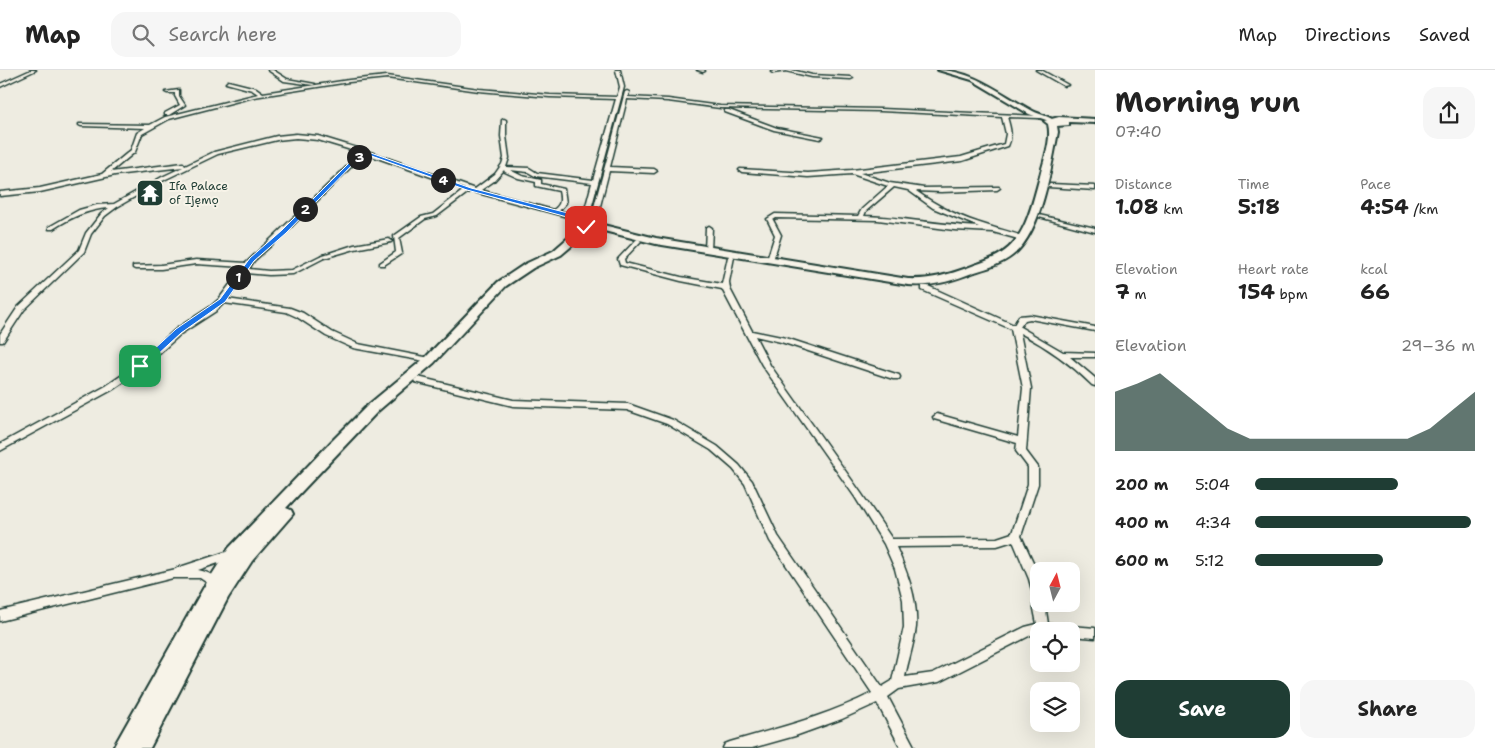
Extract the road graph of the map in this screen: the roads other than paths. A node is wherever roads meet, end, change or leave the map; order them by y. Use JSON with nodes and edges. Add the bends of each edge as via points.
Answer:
{"nodes":[{"id":1,"x":28,"y":70,"type":"edge"},
{"id":2,"x":34,"y":70,"type":"edge"},
{"id":3,"x":270,"y":70,"type":"edge"},
{"id":4,"x":618,"y":70,"type":"edge"},
{"id":5,"x":624,"y":70,"type":"edge"},
{"id":6,"x":785,"y":70,"type":"edge"},
{"id":7,"x":941,"y":70,"type":"edge"},
{"id":8,"x":947,"y":70,"type":"edge"},
{"id":9,"x":1038,"y":70,"type":"edge"},
{"id":10,"x":402,"y":72,"type":"dead end"},
{"id":11,"x":772,"y":72,"type":"dead end"},
{"id":12,"x":394,"y":78,"type":"junction"},
{"id":13,"x":851,"y":78,"type":"dead end"},
{"id":14,"x":228,"y":82,"type":"dead end"},
{"id":15,"x":0,"y":85,"type":"edge"},
{"id":16,"x":326,"y":85,"type":"junction"},
{"id":17,"x":1066,"y":85,"type":"dead end"},
{"id":18,"x":167,"y":92,"type":"dead end"},
{"id":19,"x":261,"y":94,"type":"junction"},
{"id":20,"x":623,"y":98,"type":"junction"},
{"id":21,"x":722,"y":107,"type":"junction"},
{"id":22,"x":1004,"y":116,"type":"junction"},
{"id":23,"x":1039,"y":117,"type":"junction"},
{"id":24,"x":167,"y":118,"type":"junction"},
{"id":25,"x":504,"y":120,"type":"dead end"},
{"id":26,"x":1057,"y":121,"type":"junction"},
{"id":27,"x":1095,"y":122,"type":"edge"},
{"id":28,"x":81,"y":125,"type":"dead end"},
{"id":29,"x":150,"y":127,"type":"junction"},
{"id":30,"x":820,"y":137,"type":"dead end"},
{"id":31,"x":365,"y":152,"type":"junction"},
{"id":32,"x":193,"y":163,"type":"junction"},
{"id":33,"x":503,"y":168,"type":"junction"},
{"id":34,"x":607,"y":168,"type":"junction"},
{"id":35,"x":742,"y":170,"type":"dead end"},
{"id":36,"x":654,"y":171,"type":"dead end"},
{"id":37,"x":852,"y":172,"type":"junction"},
{"id":38,"x":104,"y":175,"type":"junction"},
{"id":39,"x":596,"y":182,"type":"junction"},
{"id":40,"x":1050,"y":186,"type":"junction"},
{"id":41,"x":891,"y":187,"type":"junction"},
{"id":42,"x":997,"y":188,"type":"dead end"},
{"id":43,"x":1095,"y":188,"type":"edge"},
{"id":44,"x":469,"y":189,"type":"junction"},
{"id":45,"x":911,"y":190,"type":"junction"},
{"id":46,"x":476,"y":191,"type":"junction"},
{"id":47,"x":0,"y":194,"type":"edge"},
{"id":48,"x":115,"y":206,"type":"junction"},
{"id":49,"x":554,"y":212,"type":"junction"},
{"id":50,"x":1041,"y":216,"type":"junction"},
{"id":51,"x":860,"y":217,"type":"junction"},
{"id":52,"x":51,"y":228,"type":"dead end"},
{"id":53,"x":592,"y":228,"type":"junction"},
{"id":54,"x":709,"y":228,"type":"dead end"},
{"id":55,"x":995,"y":230,"type":"junction"},
{"id":56,"x":1095,"y":230,"type":"edge"},
{"id":57,"x":1022,"y":238,"type":"junction"},
{"id":58,"x":388,"y":241,"type":"dead end"},
{"id":59,"x":638,"y":241,"type":"junction"},
{"id":60,"x":708,"y":250,"type":"junction"},
{"id":61,"x":731,"y":258,"type":"junction"},
{"id":62,"x":770,"y":260,"type":"junction"},
{"id":63,"x":382,"y":264,"type":"dead end"},
{"id":64,"x":135,"y":267,"type":"dead end"},
{"id":65,"x":245,"y":268,"type":"junction"},
{"id":66,"x":841,"y":274,"type":"junction"},
{"id":67,"x":725,"y":287,"type":"junction"},
{"id":68,"x":929,"y":288,"type":"junction"},
{"id":69,"x":222,"y":301,"type":"junction"},
{"id":70,"x":1016,"y":328,"type":"junction"},
{"id":71,"x":1095,"y":329,"type":"edge"},
{"id":72,"x":748,"y":332,"type":"junction"},
{"id":73,"x":0,"y":340,"type":"edge"},
{"id":74,"x":1066,"y":354,"type":"junction"},
{"id":75,"x":1095,"y":355,"type":"edge"},
{"id":76,"x":430,"y":360,"type":"junction"},
{"id":77,"x":896,"y":377,"type":"dead end"},
{"id":78,"x":1095,"y":377,"type":"edge"},
{"id":79,"x":418,"y":380,"type":"junction"},
{"id":80,"x":1095,"y":383,"type":"edge"},
{"id":81,"x":936,"y":417,"type":"dead end"},
{"id":82,"x":1021,"y":441,"type":"junction"},
{"id":83,"x":0,"y":448,"type":"edge"},
{"id":84,"x":1016,"y":536,"type":"junction"},
{"id":85,"x":889,"y":544,"type":"junction"},
{"id":86,"x":235,"y":553,"type":"junction"},
{"id":87,"x":1030,"y":566,"type":"edge"},
{"id":88,"x":173,"y":574,"type":"junction"},
{"id":89,"x":214,"y":584,"type":"junction"},
{"id":90,"x":0,"y":616,"type":"edge"},
{"id":91,"x":1030,"y":631,"type":"edge"},
{"id":92,"x":1080,"y":632,"type":"edge"},
{"id":93,"x":1095,"y":633,"type":"edge"},
{"id":94,"x":897,"y":684,"type":"junction"},
{"id":95,"x":880,"y":696,"type":"junction"},
{"id":96,"x":123,"y":748,"type":"edge"},
{"id":97,"x":139,"y":748,"type":"edge"},
{"id":98,"x":734,"y":748,"type":"edge"},
{"id":99,"x":908,"y":748,"type":"edge"}],
"edges":[{"from":1,"to":15,"type":"street"},
{"from":2,"to":15,"type":"street"},
{"from":3,"to":16,"type":"street","via":[[296,82]]},
{"from":4,"to":20,"type":"street"},
{"from":5,"to":20,"type":"street","via":[[628,86]]},
{"from":6,"to":11,"type":"street"},
{"from":6,"to":13,"type":"street","via":[[812,76]]},
{"from":7,"to":23,"type":"main road","via":[[982,83]]},
{"from":8,"to":26,"type":"main road","via":[[986,82],[1035,113]]},
{"from":9,"to":17,"type":"street"},
{"from":10,"to":12,"type":"street"},
{"from":12,"to":16,"type":"street","via":[[377,77]]},
{"from":12,"to":20,"type":"street","via":[[480,90]]},
{"from":14,"to":19,"type":"street"},
{"from":16,"to":19,"type":"street"},
{"from":18,"to":24,"type":"street","via":[[177,91],[183,105],[165,116]]},
{"from":19,"to":24,"type":"street"},
{"from":20,"to":21,"type":"street"},
{"from":20,"to":34,"type":"street"},
{"from":20,"to":39,"type":"street"},
{"from":21,"to":22,"type":"street"},
{"from":21,"to":30,"type":"street","via":[[764,126]]},
{"from":22,"to":23,"type":"street"},
{"from":22,"to":37,"type":"street","via":[[1009,127],[1008,142],[1001,148],[948,161]]},
{"from":23,"to":26,"type":"main road"},
{"from":24,"to":29,"type":"street"},
{"from":25,"to":33,"type":"street","via":[[502,143],[507,158]]},
{"from":26,"to":27,"type":"highway"},
{"from":26,"to":40,"type":"highway"},
{"from":26,"to":57,"type":"highway","via":[[1040,190]]},
{"from":28,"to":29,"type":"street"},
{"from":29,"to":38,"type":"street","via":[[140,132],[128,156]]},
{"from":31,"to":32,"type":"street","via":[[318,138],[296,136],[225,151]]},
{"from":31,"to":44,"type":"street"},
{"from":31,"to":65,"type":"street"},
{"from":32,"to":38,"type":"street"},
{"from":32,"to":48,"type":"street"},
{"from":33,"to":39,"type":"street"},
{"from":33,"to":46,"type":"street"},
{"from":33,"to":49,"type":"street","via":[[520,177],[538,181],[538,185],[562,190],[562,208]]},
{"from":34,"to":36,"type":"street"},
{"from":34,"to":53,"type":"street"},
{"from":35,"to":37,"type":"street","via":[[808,175]]},
{"from":37,"to":41,"type":"street"},
{"from":38,"to":47,"type":"street","via":[[40,190]]},
{"from":39,"to":53,"type":"street"},
{"from":40,"to":43,"type":"street"},
{"from":40,"to":50,"type":"highway"},
{"from":41,"to":45,"type":"street"},
{"from":41,"to":51,"type":"street"},
{"from":42,"to":45,"type":"street"},
{"from":44,"to":46,"type":"street"},
{"from":44,"to":63,"type":"street","via":[[435,215],[423,218],[396,237],[399,253]]},
{"from":45,"to":55,"type":"street","via":[[927,203]]},
{"from":46,"to":49,"type":"street"},
{"from":48,"to":52,"type":"street","via":[[92,206],[68,216]]},
{"from":48,"to":73,"type":"street","via":[[88,234],[82,251],[21,309]]},
{"from":49,"to":53,"type":"street"},
{"from":50,"to":56,"type":"street"},
{"from":50,"to":68,"type":"highway","via":[[1030,243],[1018,256],[967,280]]},
{"from":51,"to":55,"type":"street"},
{"from":51,"to":62,"type":"street","via":[[772,217],[771,223],[778,235]]},
{"from":53,"to":59,"type":"highway"},
{"from":53,"to":60,"type":"highway"},
{"from":53,"to":76,"type":"highway","via":[[557,254],[508,278]]},
{"from":53,"to":79,"type":"highway","via":[[564,256],[515,280]]},
{"from":54,"to":60,"type":"street"},
{"from":55,"to":57,"type":"street"},
{"from":57,"to":66,"type":"highway","via":[[1014,250],[1003,257],[939,282],[908,282]]},
{"from":58,"to":65,"type":"street","via":[[322,257],[293,272]]},
{"from":59,"to":61,"type":"highway"},
{"from":59,"to":67,"type":"street","via":[[625,253],[622,264]]},
{"from":60,"to":62,"type":"highway"},
{"from":61,"to":66,"type":"highway"},
{"from":61,"to":67,"type":"street"},
{"from":62,"to":66,"type":"highway"},
{"from":64,"to":65,"type":"street","via":[[196,262]]},
{"from":65,"to":69,"type":"street"},
{"from":66,"to":68,"type":"highway"},
{"from":67,"to":72,"type":"street"},
{"from":68,"to":70,"type":"street"},
{"from":69,"to":76,"type":"street","via":[[286,310],[356,346]]},
{"from":69,"to":83,"type":"street","via":[[179,331],[122,380]]},
{"from":70,"to":71,"type":"street","via":[[1022,318],[1030,317]]},
{"from":70,"to":74,"type":"street"},
{"from":70,"to":82,"type":"street","via":[[1026,384]]},
{"from":72,"to":77,"type":"street","via":[[783,340]]},
{"from":72,"to":85,"type":"street","via":[[766,365],[833,457]]},
{"from":74,"to":75,"type":"street"},
{"from":74,"to":78,"type":"street"},
{"from":74,"to":80,"type":"street"},
{"from":76,"to":86,"type":"highway","via":[[361,420]]},
{"from":79,"to":95,"type":"street","via":[[513,403],[628,407],[670,422],[702,440],[745,477],[789,563]]},
{"from":79,"to":97,"type":"highway","via":[[346,447],[246,556],[222,593]]},
{"from":81,"to":82,"type":"street"},
{"from":82,"to":84,"type":"street","via":[[1021,451],[1033,467],[1033,484]]},
{"from":84,"to":85,"type":"street","via":[[997,542]]},
{"from":84,"to":87,"type":"street"},
{"from":85,"to":94,"type":"street","via":[[910,600],[909,636]]},
{"from":86,"to":88,"type":"street"},
{"from":86,"to":89,"type":"highway"},
{"from":88,"to":89,"type":"street","via":[[198,574],[209,577]]},
{"from":88,"to":90,"type":"street"},
{"from":89,"to":96,"type":"highway"},
{"from":91,"to":94,"type":"street","via":[[935,678]]},
{"from":92,"to":93,"type":"street"},
{"from":94,"to":95,"type":"street"},
{"from":95,"to":98,"type":"street","via":[[843,714]]},
{"from":95,"to":99,"type":"street"}]}
